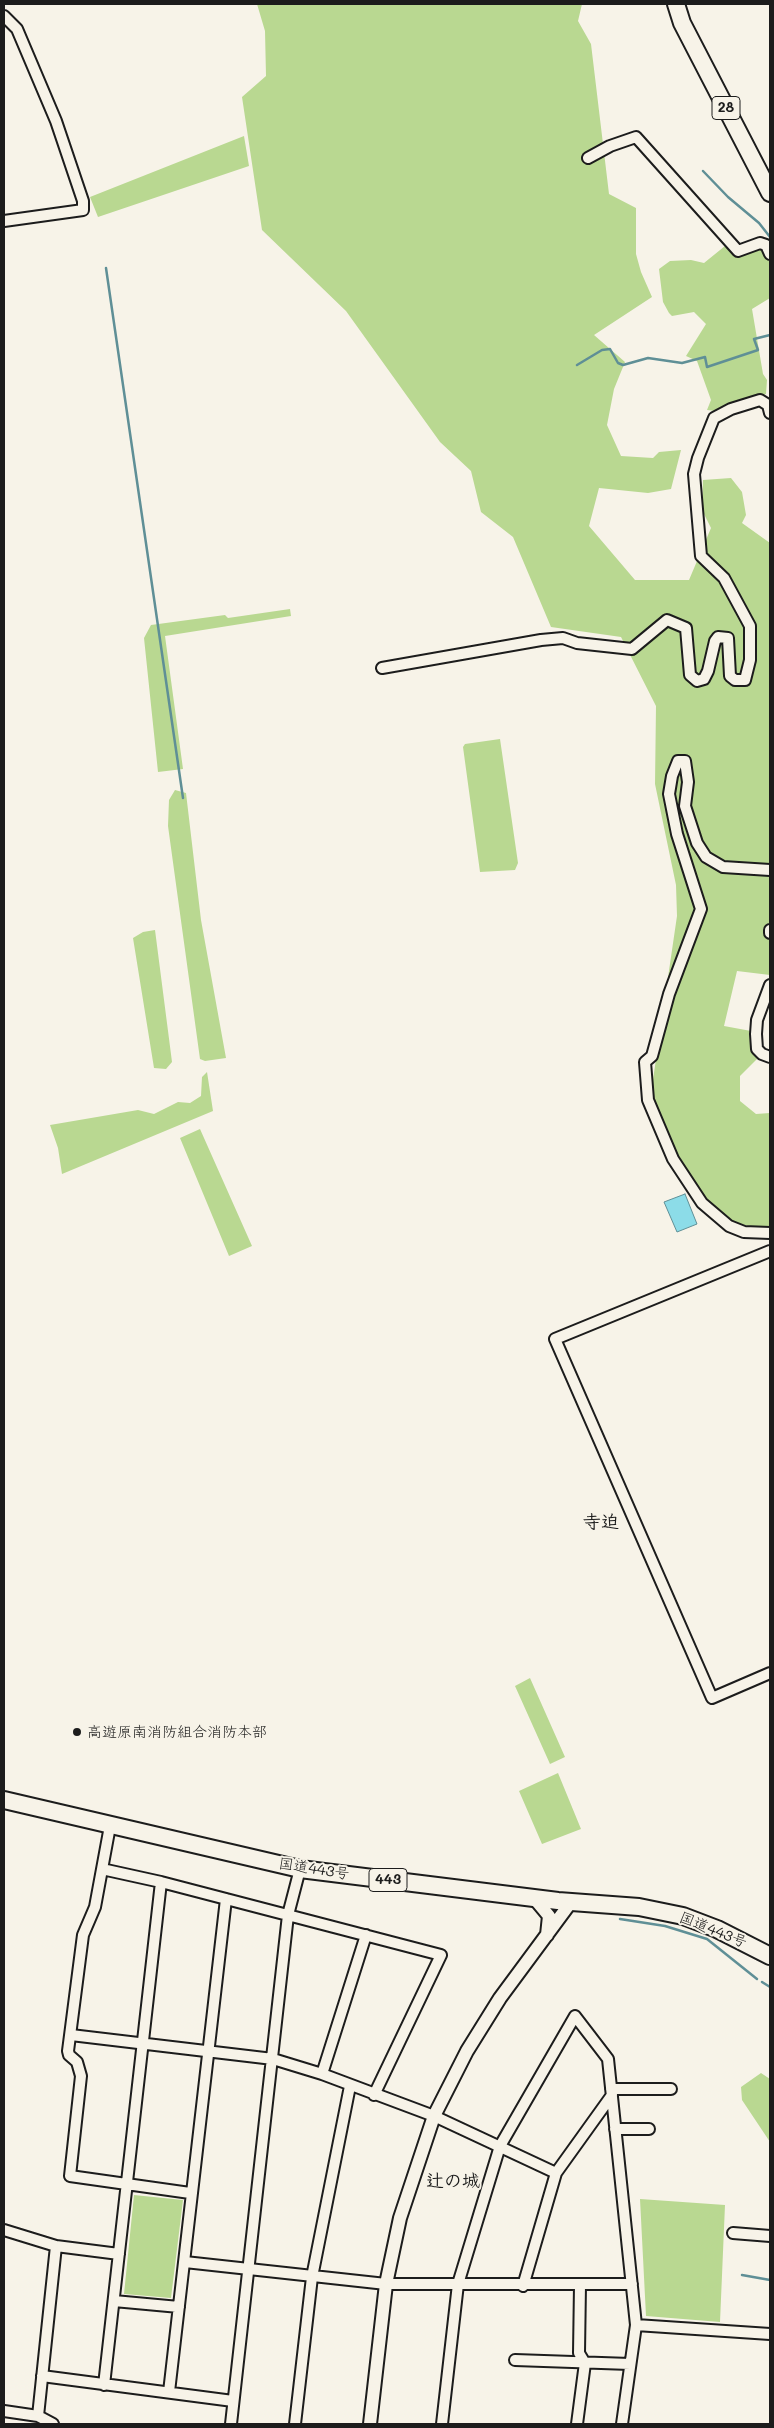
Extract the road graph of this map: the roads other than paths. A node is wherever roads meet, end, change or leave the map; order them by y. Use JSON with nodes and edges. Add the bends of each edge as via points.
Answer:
{"nodes":[{"id":1,"x":676,"y":4,"type":"edge"},
{"id":2,"x":4,"y":16,"type":"edge"},
{"id":3,"x":588,"y":158,"type":"dead end"},
{"id":4,"x":770,"y":193,"type":"edge"},
{"id":5,"x":4,"y":221,"type":"edge"},
{"id":6,"x":770,"y":254,"type":"edge"},
{"id":7,"x":770,"y":413,"type":"edge"},
{"id":8,"x":382,"y":668,"type":"dead end"},
{"id":9,"x":770,"y":870,"type":"edge"},
{"id":10,"x":770,"y":985,"type":"edge"},
{"id":11,"x":770,"y":1057,"type":"edge"},
{"id":12,"x":770,"y":1232,"type":"edge"},
{"id":13,"x":770,"y":1251,"type":"edge"},
{"id":14,"x":770,"y":1673,"type":"edge"},
{"id":15,"x":4,"y":1800,"type":"edge"},
{"id":16,"x":110,"y":1826,"type":"junction"},
{"id":17,"x":102,"y":1869,"type":"junction"},
{"id":18,"x":300,"y":1869,"type":"junction"},
{"id":19,"x":161,"y":1882,"type":"junction"},
{"id":20,"x":534,"y":1898,"type":"junction"},
{"id":21,"x":226,"y":1899,"type":"junction"},
{"id":22,"x":571,"y":1902,"type":"junction"},
{"id":23,"x":288,"y":1915,"type":"junction"},
{"id":24,"x":366,"y":1935,"type":"junction"},
{"id":25,"x":547,"y":1935,"type":"junction"},
{"id":26,"x":770,"y":1956,"type":"edge"},
{"id":27,"x":71,"y":2035,"type":"junction"},
{"id":28,"x":143,"y":2044,"type":"junction"},
{"id":29,"x":208,"y":2050,"type":"junction"},
{"id":30,"x":272,"y":2059,"type":"junction"},
{"id":31,"x":322,"y":2074,"type":"junction"},
{"id":32,"x":350,"y":2086,"type":"junction"},
{"id":33,"x":671,"y":2089,"type":"dead end"},
{"id":34,"x":612,"y":2092,"type":"junction"},
{"id":35,"x":374,"y":2095,"type":"junction"},
{"id":36,"x":434,"y":2116,"type":"junction"},
{"id":37,"x":649,"y":2129,"type":"dead end"},
{"id":38,"x":616,"y":2130,"type":"junction"},
{"id":39,"x":500,"y":2146,"type":"junction"},
{"id":40,"x":556,"y":2173,"type":"junction"},
{"id":41,"x":128,"y":2184,"type":"junction"},
{"id":42,"x":190,"y":2193,"type":"junction"},
{"id":43,"x":4,"y":2230,"type":"edge"},
{"id":44,"x":732,"y":2233,"type":"dead end"},
{"id":45,"x":770,"y":2236,"type":"edge"},
{"id":46,"x":56,"y":2246,"type":"junction"},
{"id":47,"x":120,"y":2254,"type":"junction"},
{"id":48,"x":185,"y":2262,"type":"junction"},
{"id":49,"x":248,"y":2268,"type":"junction"},
{"id":50,"x":312,"y":2277,"type":"junction"},
{"id":51,"x":386,"y":2284,"type":"junction"},
{"id":52,"x":458,"y":2284,"type":"junction"},
{"id":53,"x":632,"y":2284,"type":"junction"},
{"id":54,"x":580,"y":2285,"type":"junction"},
{"id":55,"x":523,"y":2286,"type":"junction"},
{"id":56,"x":114,"y":2302,"type":"junction"},
{"id":57,"x":179,"y":2307,"type":"junction"},
{"id":58,"x":636,"y":2325,"type":"junction"},
{"id":59,"x":770,"y":2334,"type":"edge"},
{"id":60,"x":515,"y":2360,"type":"dead end"},
{"id":61,"x":585,"y":2363,"type":"junction"},
{"id":62,"x":630,"y":2364,"type":"junction"},
{"id":63,"x":42,"y":2376,"type":"junction"},
{"id":64,"x":104,"y":2385,"type":"junction"},
{"id":65,"x":169,"y":2392,"type":"junction"},
{"id":66,"x":233,"y":2401,"type":"junction"},
{"id":67,"x":4,"y":2410,"type":"edge"},
{"id":68,"x":38,"y":2416,"type":"junction"},
{"id":69,"x":53,"y":2424,"type":"edge"},
{"id":70,"x":231,"y":2424,"type":"edge"},
{"id":71,"x":295,"y":2424,"type":"edge"},
{"id":72,"x":370,"y":2424,"type":"edge"},
{"id":73,"x":442,"y":2424,"type":"edge"},
{"id":74,"x":577,"y":2424,"type":"edge"},
{"id":75,"x":622,"y":2424,"type":"edge"}],
"edges":[{"from":1,"to":4,"type":"main road","number":"28","via":[[682,22]]},
{"from":2,"to":5,"type":"street","via":[[17,28],[56,121],[83,201],[83,210]]},
{"from":3,"to":6,"type":"street","via":[[636,137],[738,251],[760,243]]},
{"from":7,"to":8,"type":"street","via":[[768,405],[760,400],[714,418],[694,474],[701,556],[724,578],[750,626],[750,660],[745,680],[735,680],[730,676],[728,638],[718,637],[708,671],[704,679],[697,681],[690,675],[686,628],[667,620],[632,648],[577,643],[563,638]]},
{"from":9,"to":12,"type":"street","via":[[724,867],[706,857],[697,842],[685,806],[688,782],[685,761],[678,761],[669,794],[677,834],[701,909],[668,994],[652,1056],[645,1062],[648,1100],[673,1159],[702,1203],[729,1226],[744,1232]]},
{"from":10,"to":11,"type":"street","via":[[757,1020],[756,1034],[757,1049]]},
{"from":13,"to":14,"type":"street","via":[[555,1339],[712,1698]]},
{"from":15,"to":16,"type":"main road","name":"国道443号","number":"443"},
{"from":16,"to":17,"type":"street"},
{"from":16,"to":18,"type":"main road","name":"国道443号","number":"443"},
{"from":17,"to":19,"type":"street"},
{"from":17,"to":27,"type":"street","via":[[95,1907],[83,1935]]},
{"from":18,"to":20,"type":"main road","name":"国道443号","number":"443"},
{"from":18,"to":23,"type":"street"},
{"from":19,"to":21,"type":"street"},
{"from":19,"to":28,"type":"street"},
{"from":20,"to":22,"type":"main road","name":"国道443号","number":"443"},
{"from":20,"to":25,"type":"street","via":[[549,1916]]},
{"from":21,"to":23,"type":"street"},
{"from":21,"to":29,"type":"street"},
{"from":22,"to":25,"type":"street"},
{"from":22,"to":26,"type":"main road","name":"国道443号","number":"443","via":[[639,1907],[683,1916],[718,1929]]},
{"from":23,"to":24,"type":"street"},
{"from":23,"to":30,"type":"street"},
{"from":24,"to":31,"type":"street"},
{"from":24,"to":35,"type":"street","via":[[441,1954]]},
{"from":25,"to":36,"type":"street","via":[[500,1998],[467,2050]]},
{"from":27,"to":28,"type":"street"},
{"from":27,"to":41,"type":"street","via":[[69,2055],[77,2062],[81,2076],[70,2176]]},
{"from":28,"to":29,"type":"street"},
{"from":28,"to":41,"type":"street"},
{"from":29,"to":30,"type":"street"},
{"from":29,"to":42,"type":"street"},
{"from":30,"to":31,"type":"street"},
{"from":30,"to":49,"type":"street"},
{"from":31,"to":32,"type":"street"},
{"from":32,"to":35,"type":"street"},
{"from":32,"to":50,"type":"street"},
{"from":33,"to":34,"type":"street"},
{"from":34,"to":38,"type":"street"},
{"from":34,"to":39,"type":"street","via":[[608,2059],[575,2016]]},
{"from":34,"to":40,"type":"street"},
{"from":35,"to":36,"type":"street"},
{"from":36,"to":39,"type":"street"},
{"from":36,"to":51,"type":"street","via":[[400,2218]]},
{"from":37,"to":38,"type":"street"},
{"from":38,"to":53,"type":"street"},
{"from":39,"to":40,"type":"street"},
{"from":39,"to":52,"type":"street"},
{"from":40,"to":55,"type":"street"},
{"from":41,"to":42,"type":"street"},
{"from":41,"to":47,"type":"street"},
{"from":42,"to":48,"type":"street"},
{"from":43,"to":46,"type":"street"},
{"from":44,"to":45,"type":"street"},
{"from":46,"to":47,"type":"street"},
{"from":46,"to":63,"type":"street"},
{"from":47,"to":56,"type":"street"},
{"from":48,"to":49,"type":"street"},
{"from":48,"to":57,"type":"street"},
{"from":49,"to":50,"type":"street"},
{"from":49,"to":66,"type":"street"},
{"from":50,"to":51,"type":"street"},
{"from":50,"to":71,"type":"street"},
{"from":51,"to":52,"type":"street"},
{"from":51,"to":72,"type":"street"},
{"from":52,"to":55,"type":"street"},
{"from":52,"to":73,"type":"street"},
{"from":53,"to":54,"type":"street"},
{"from":53,"to":58,"type":"street"},
{"from":54,"to":55,"type":"street"},
{"from":54,"to":61,"type":"street","via":[[579,2353]]},
{"from":56,"to":57,"type":"street"},
{"from":56,"to":64,"type":"street"},
{"from":57,"to":65,"type":"street"},
{"from":58,"to":59,"type":"street"},
{"from":58,"to":62,"type":"street"},
{"from":60,"to":61,"type":"street"},
{"from":61,"to":62,"type":"street"},
{"from":61,"to":74,"type":"street"},
{"from":62,"to":75,"type":"street"},
{"from":63,"to":64,"type":"street"},
{"from":63,"to":68,"type":"street"},
{"from":64,"to":65,"type":"street"},
{"from":65,"to":66,"type":"street"},
{"from":66,"to":70,"type":"street"},
{"from":67,"to":68,"type":"street"},
{"from":68,"to":69,"type":"street"}]}
